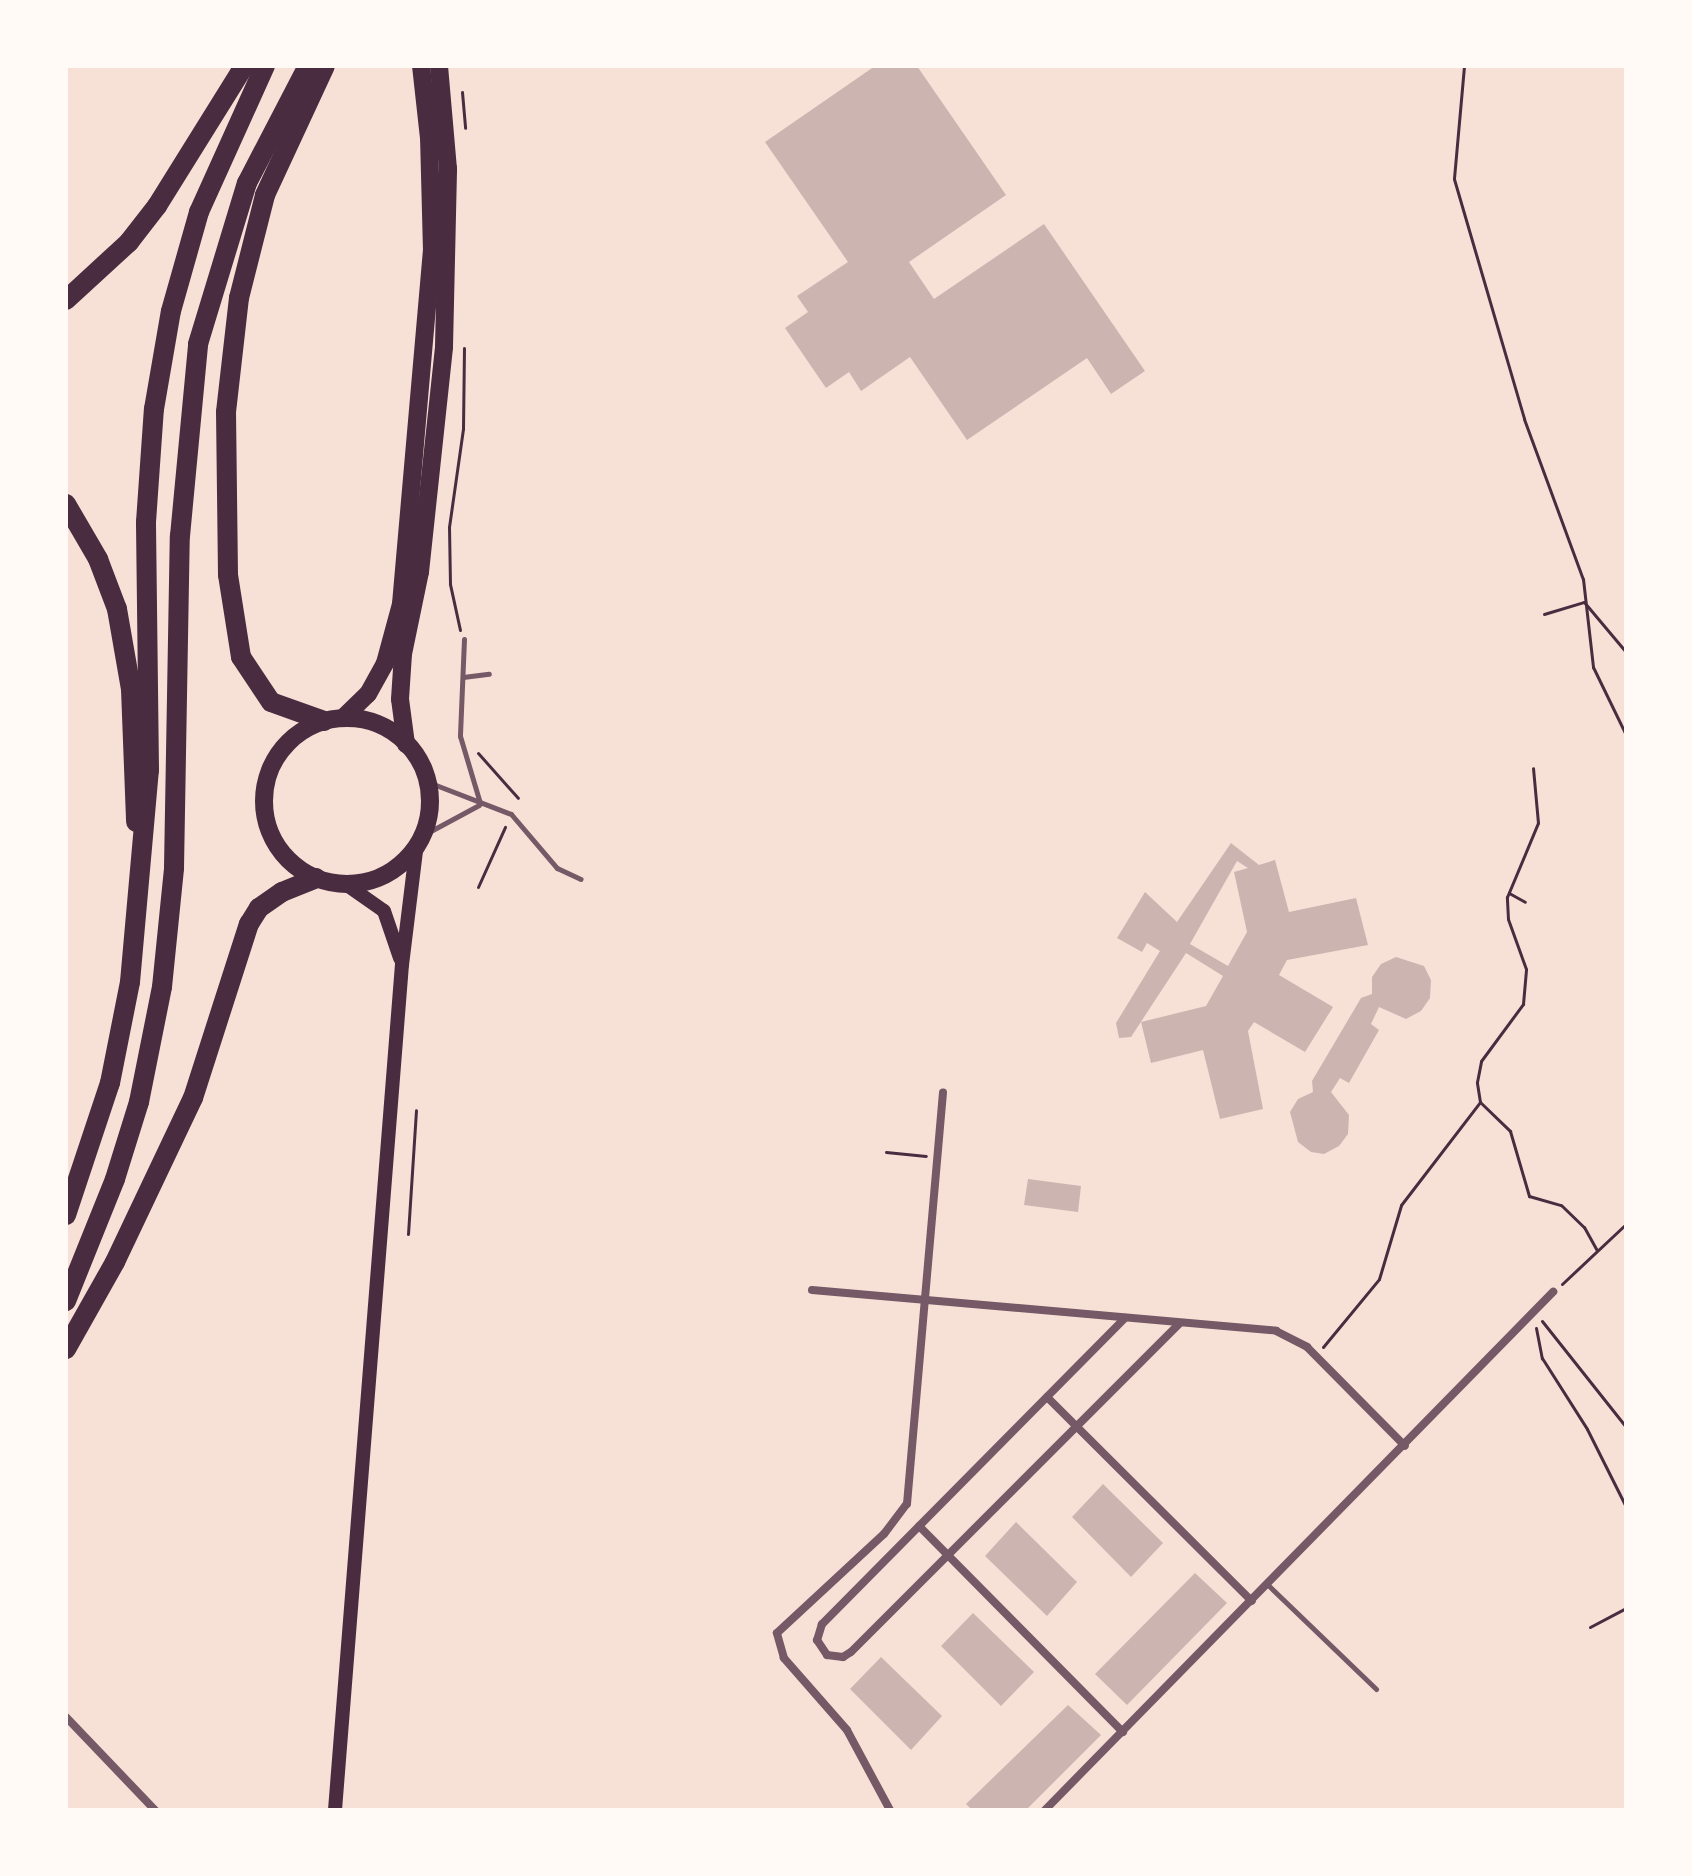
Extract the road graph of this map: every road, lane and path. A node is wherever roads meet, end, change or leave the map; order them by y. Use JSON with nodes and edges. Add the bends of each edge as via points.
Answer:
{"nodes":[{"id":1,"x":244,"y":66,"type":"edge"},
{"id":2,"x":265,"y":66,"type":"edge"},
{"id":3,"x":308,"y":66,"type":"edge"},
{"id":4,"x":325,"y":66,"type":"edge"},
{"id":5,"x":421,"y":66,"type":"edge"},
{"id":6,"x":439,"y":66,"type":"edge"},
{"id":7,"x":1464,"y":66,"type":"edge"},
{"id":8,"x":66,"y":300,"type":"edge"},
{"id":9,"x":66,"y":504,"type":"edge"},
{"id":10,"x":1584,"y":602,"type":"junction"},
{"id":11,"x":1544,"y":614,"type":"dead end"},
{"id":12,"x":464,"y":639,"type":"dead end"},
{"id":13,"x":1626,"y":652,"type":"edge"},
{"id":14,"x":489,"y":674,"type":"dead end"},
{"id":15,"x":463,"y":677,"type":"junction"},
{"id":16,"x":334,"y":719,"type":"junction"},
{"id":17,"x":1626,"y":735,"type":"edge"},
{"id":18,"x":406,"y":744,"type":"junction"},
{"id":19,"x":477,"y":751,"type":"dead end"},
{"id":20,"x":1533,"y":768,"type":"dead end"},
{"id":21,"x":428,"y":782,"type":"junction"},
{"id":22,"x":518,"y":798,"type":"dead end"},
{"id":23,"x":480,"y":804,"type":"junction"},
{"id":24,"x":507,"y":824,"type":"dead end"},
{"id":25,"x":427,"y":833,"type":"junction"},
{"id":26,"x":416,"y":851,"type":"junction"},
{"id":27,"x":142,"y":873,"type":"junction"},
{"id":28,"x":316,"y":878,"type":"junction"},
{"id":29,"x":581,"y":879,"type":"dead end"},
{"id":30,"x":347,"y":885,"type":"junction"},
{"id":31,"x":478,"y":887,"type":"dead end"},
{"id":32,"x":1509,"y":893,"type":"junction"},
{"id":33,"x":1525,"y":902,"type":"dead end"},
{"id":34,"x":402,"y":965,"type":"junction"},
{"id":35,"x":943,"y":1093,"type":"dead end"},
{"id":36,"x":1480,"y":1102,"type":"junction"},
{"id":37,"x":416,"y":1110,"type":"dead end"},
{"id":38,"x":886,"y":1152,"type":"dead end"},
{"id":39,"x":938,"y":1157,"type":"junction"},
{"id":40,"x":66,"y":1215,"type":"edge"},
{"id":41,"x":1626,"y":1224,"type":"edge"},
{"id":42,"x":408,"y":1234,"type":"dead end"},
{"id":43,"x":1597,"y":1250,"type":"junction"},
{"id":44,"x":812,"y":1290,"type":"dead end"},
{"id":45,"x":1553,"y":1292,"type":"joint"},
{"id":46,"x":66,"y":1301,"type":"edge"},
{"id":47,"x":926,"y":1301,"type":"junction"},
{"id":48,"x":1533,"y":1317,"type":"junction"},
{"id":49,"x":1125,"y":1318,"type":"junction"},
{"id":50,"x":1180,"y":1323,"type":"junction"},
{"id":51,"x":66,"y":1349,"type":"edge"},
{"id":52,"x":1316,"y":1356,"type":"junction"},
{"id":53,"x":1047,"y":1397,"type":"junction"},
{"id":54,"x":1077,"y":1426,"type":"junction"},
{"id":55,"x":1626,"y":1427,"type":"edge"},
{"id":56,"x":1405,"y":1446,"type":"junction"},
{"id":57,"x":1626,"y":1507,"type":"edge"},
{"id":58,"x":919,"y":1526,"type":"junction"},
{"id":59,"x":948,"y":1555,"type":"junction"},
{"id":60,"x":1268,"y":1585,"type":"junction"},
{"id":61,"x":1252,"y":1601,"type":"junction"},
{"id":62,"x":1626,"y":1608,"type":"edge"},
{"id":63,"x":1590,"y":1627,"type":"dead end"},
{"id":64,"x":1376,"y":1689,"type":"dead end"},
{"id":65,"x":66,"y":1717,"type":"edge"},
{"id":66,"x":1123,"y":1732,"type":"junction"},
{"id":67,"x":155,"y":1810,"type":"edge"},
{"id":68,"x":335,"y":1810,"type":"edge"},
{"id":69,"x":890,"y":1810,"type":"edge"},
{"id":70,"x":1045,"y":1810,"type":"edge"}],
"edges":[{"from":1,"to":8,"type":"highway","via":[[157,206],[129,242]]},
{"from":2,"to":27,"type":"highway","via":[[199,212],[171,311],[154,409],[146,522],[149,770]]},
{"from":3,"to":46,"type":"highway","via":[[247,183],[198,344],[181,522],[174,868],[162,987],[123,1153]]},
{"from":4,"to":16,"type":"highway","via":[[265,195],[239,298],[226,412],[228,575],[241,657],[271,702]]},
{"from":5,"to":16,"type":"highway","via":[[432,251],[401,604],[385,663],[368,694]]},
{"from":6,"to":18,"type":"highway","via":[[448,169],[444,347],[420,572],[403,654],[400,699]]},
{"from":7,"to":10,"type":"path","via":[[1454,179],[1524,419],[1583,579]]},
{"from":9,"to":27,"type":"highway","via":[[98,559],[117,609],[131,689],[132,794]]},
{"from":10,"to":11,"type":"path"},
{"from":10,"to":13,"type":"path"},
{"from":10,"to":17,"type":"path","via":[[1593,667]]},
{"from":12,"to":15,"type":"lane"},
{"from":14,"to":15,"type":"lane"},
{"from":15,"to":23,"type":"lane","via":[[460,736]]},
{"from":16,"to":18,"type":"highway","via":[[367,720]]},
{"from":16,"to":28,"type":"highway","via":[[281,748],[264,796],[277,845]]},
{"from":18,"to":21,"type":"highway"},
{"from":19,"to":22,"type":"path"},
{"from":20,"to":32,"type":"path","via":[[1538,823]]},
{"from":21,"to":23,"type":"lane"},
{"from":21,"to":25,"type":"highway"},
{"from":23,"to":25,"type":"lane"},
{"from":23,"to":29,"type":"lane","via":[[511,814],[557,868]]},
{"from":24,"to":31,"type":"path"},
{"from":25,"to":26,"type":"highway"},
{"from":26,"to":30,"type":"highway","via":[[374,881]]},
{"from":26,"to":34,"type":"main road"},
{"from":27,"to":40,"type":"highway","via":[[130,982],[110,1083]]},
{"from":28,"to":30,"type":"highway"},
{"from":28,"to":51,"type":"highway","via":[[271,900],[249,924],[193,1098],[115,1262]]},
{"from":30,"to":34,"type":"main road","via":[[384,911]]},
{"from":32,"to":33,"type":"path"},
{"from":32,"to":36,"type":"path","via":[[1508,919],[1526,969],[1523,1004],[1481,1061]]},
{"from":34,"to":68,"type":"main road"},
{"from":35,"to":39,"type":"street"},
{"from":36,"to":43,"type":"path","via":[[1510,1131],[1529,1196],[1561,1205],[1584,1227]]},
{"from":36,"to":52,"type":"path","via":[[1401,1205],[1379,1279]]},
{"from":37,"to":42,"type":"path"},
{"from":38,"to":39,"type":"path"},
{"from":39,"to":47,"type":"street"},
{"from":41,"to":43,"type":"path"},
{"from":43,"to":45,"type":"path"},
{"from":44,"to":47,"type":"street"},
{"from":45,"to":48,"type":"street"},
{"from":47,"to":49,"type":"street"},
{"from":47,"to":69,"type":"street","via":[[907,1504],[884,1534],[777,1633],[784,1658],[847,1730]]},
{"from":48,"to":55,"type":"path","via":[[1564,1345]]},
{"from":48,"to":56,"type":"street"},
{"from":48,"to":57,"type":"path","via":[[1542,1358],[1587,1429]]},
{"from":49,"to":50,"type":"street"},
{"from":49,"to":53,"type":"street"},
{"from":50,"to":52,"type":"street","via":[[1276,1331]]},
{"from":50,"to":54,"type":"street"},
{"from":52,"to":56,"type":"street"},
{"from":53,"to":54,"type":"street"},
{"from":53,"to":58,"type":"street"},
{"from":54,"to":59,"type":"street"},
{"from":54,"to":61,"type":"street"},
{"from":56,"to":60,"type":"street"},
{"from":58,"to":59,"type":"street"},
{"from":58,"to":59,"type":"street","via":[[822,1624],[817,1640],[821,1648],[835,1658],[851,1652]]},
{"from":59,"to":66,"type":"street"},
{"from":60,"to":61,"type":"street"},
{"from":60,"to":64,"type":"lane"},
{"from":61,"to":66,"type":"street"},
{"from":62,"to":63,"type":"path"},
{"from":65,"to":67,"type":"street"},
{"from":66,"to":70,"type":"street"}]}
